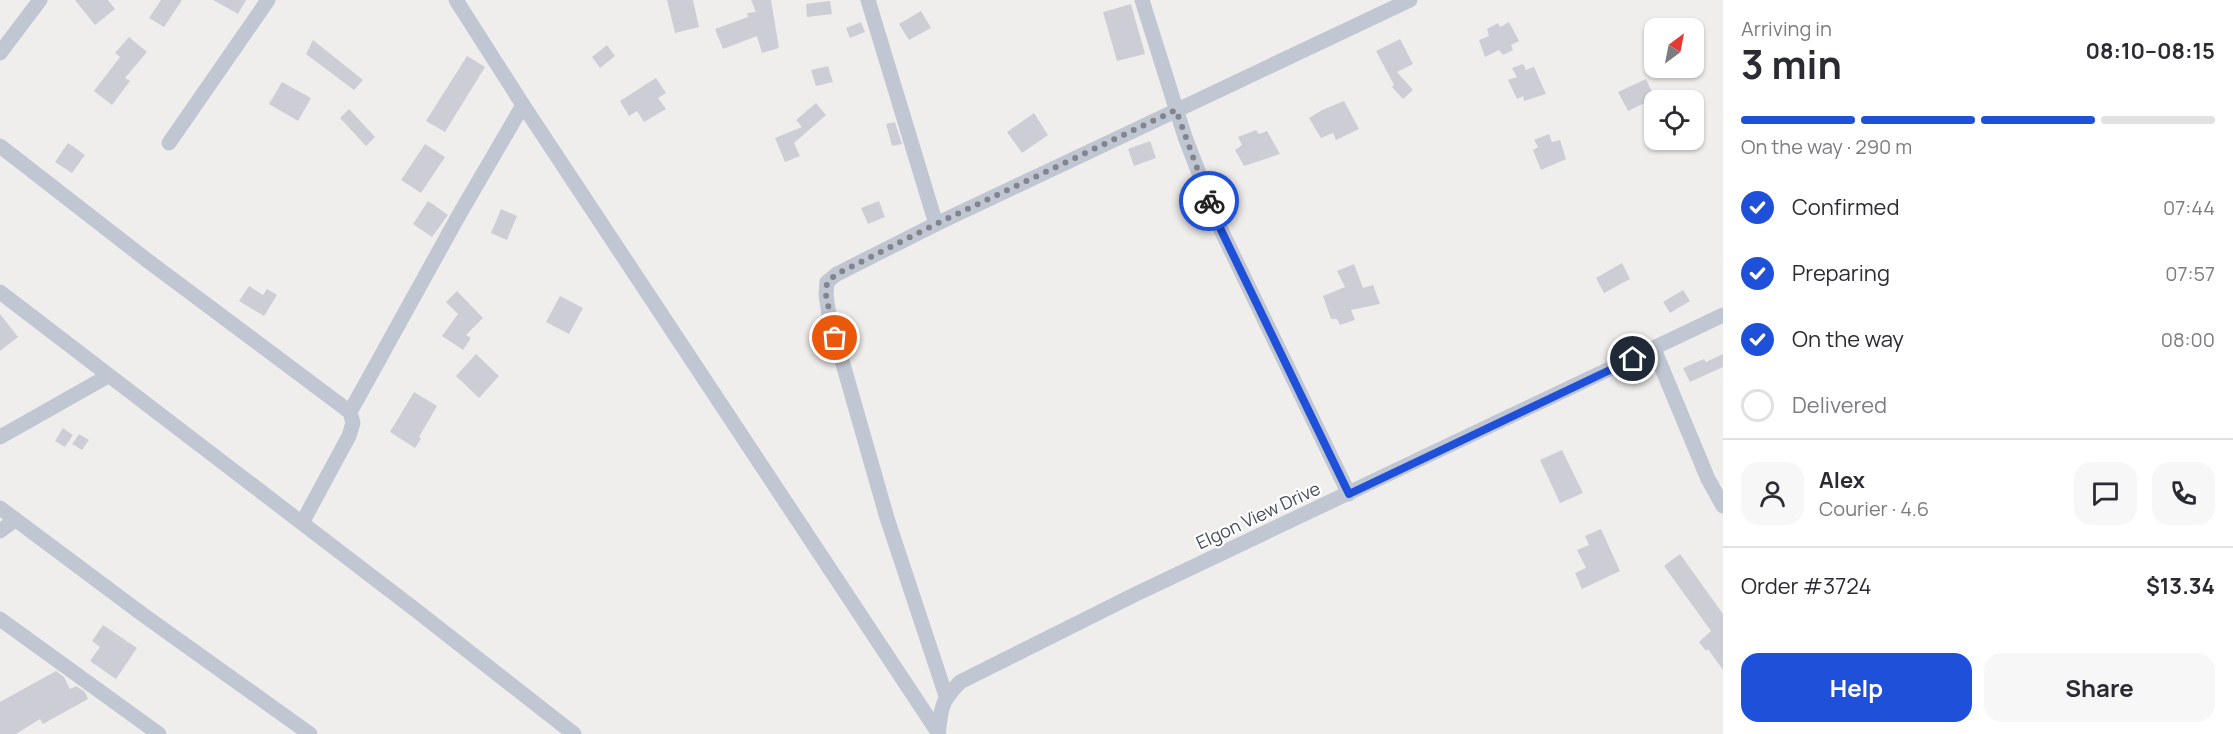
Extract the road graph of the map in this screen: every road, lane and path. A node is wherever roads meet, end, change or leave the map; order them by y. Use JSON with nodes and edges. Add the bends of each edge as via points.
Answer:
{"nodes":[{"id":1,"x":40,"y":0,"type":"edge"},
{"id":2,"x":268,"y":0,"type":"edge"},
{"id":3,"x":456,"y":0,"type":"edge"},
{"id":4,"x":868,"y":0,"type":"edge"},
{"id":5,"x":1142,"y":0,"type":"edge"},
{"id":6,"x":1410,"y":0,"type":"edge"},
{"id":7,"x":0,"y":53,"type":"edge"},
{"id":8,"x":523,"y":105,"type":"junction"},
{"id":9,"x":1176,"y":110,"type":"junction"},
{"id":10,"x":169,"y":143,"type":"dead end"},
{"id":11,"x":0,"y":146,"type":"edge"},
{"id":12,"x":936,"y":224,"type":"junction"},
{"id":13,"x":0,"y":292,"type":"edge"},
{"id":14,"x":1721,"y":321,"type":"edge"},
{"id":15,"x":1654,"y":349,"type":"junction"},
{"id":16,"x":108,"y":376,"type":"junction"},
{"id":17,"x":351,"y":412,"type":"junction"},
{"id":18,"x":0,"y":437,"type":"edge"},
{"id":19,"x":1349,"y":494,"type":"junction"},
{"id":20,"x":1723,"y":506,"type":"edge"},
{"id":21,"x":0,"y":508,"type":"edge"},
{"id":22,"x":15,"y":520,"type":"junction"},
{"id":23,"x":302,"y":523,"type":"junction"},
{"id":24,"x":0,"y":531,"type":"edge"},
{"id":25,"x":0,"y":619,"type":"edge"},
{"id":26,"x":946,"y":696,"type":"junction"},
{"id":27,"x":938,"y":733,"type":"edge"},
{"id":28,"x":159,"y":734,"type":"edge"},
{"id":29,"x":310,"y":734,"type":"edge"},
{"id":30,"x":574,"y":734,"type":"edge"}],
"edges":[{"from":1,"to":7,"type":"street"},
{"from":2,"to":10,"type":"street"},
{"from":3,"to":8,"type":"street"},
{"from":4,"to":12,"type":"street"},
{"from":5,"to":9,"type":"street"},
{"from":6,"to":9,"type":"street"},
{"from":8,"to":17,"type":"street"},
{"from":8,"to":27,"type":"street"},
{"from":9,"to":12,"type":"street"},
{"from":9,"to":19,"type":"street","via":[[1221,230]]},
{"from":11,"to":17,"type":"street"},
{"from":12,"to":26,"type":"street","via":[[837,274],[827,282],[826,295],[887,518]]},
{"from":13,"to":16,"type":"street"},
{"from":14,"to":15,"type":"street","name":"Elgon View Drive"},
{"from":15,"to":19,"type":"street","name":"Elgon View Drive"},
{"from":15,"to":20,"type":"street"},
{"from":16,"to":18,"type":"street"},
{"from":16,"to":23,"type":"street"},
{"from":17,"to":23,"type":"street","via":[[349,436]]},
{"from":19,"to":26,"type":"street","name":"Elgon View Drive","via":[[971,676]]},
{"from":21,"to":22,"type":"street"},
{"from":22,"to":24,"type":"street"},
{"from":22,"to":29,"type":"street"},
{"from":23,"to":30,"type":"street"},
{"from":25,"to":28,"type":"street"},
{"from":26,"to":27,"type":"street"}]}
